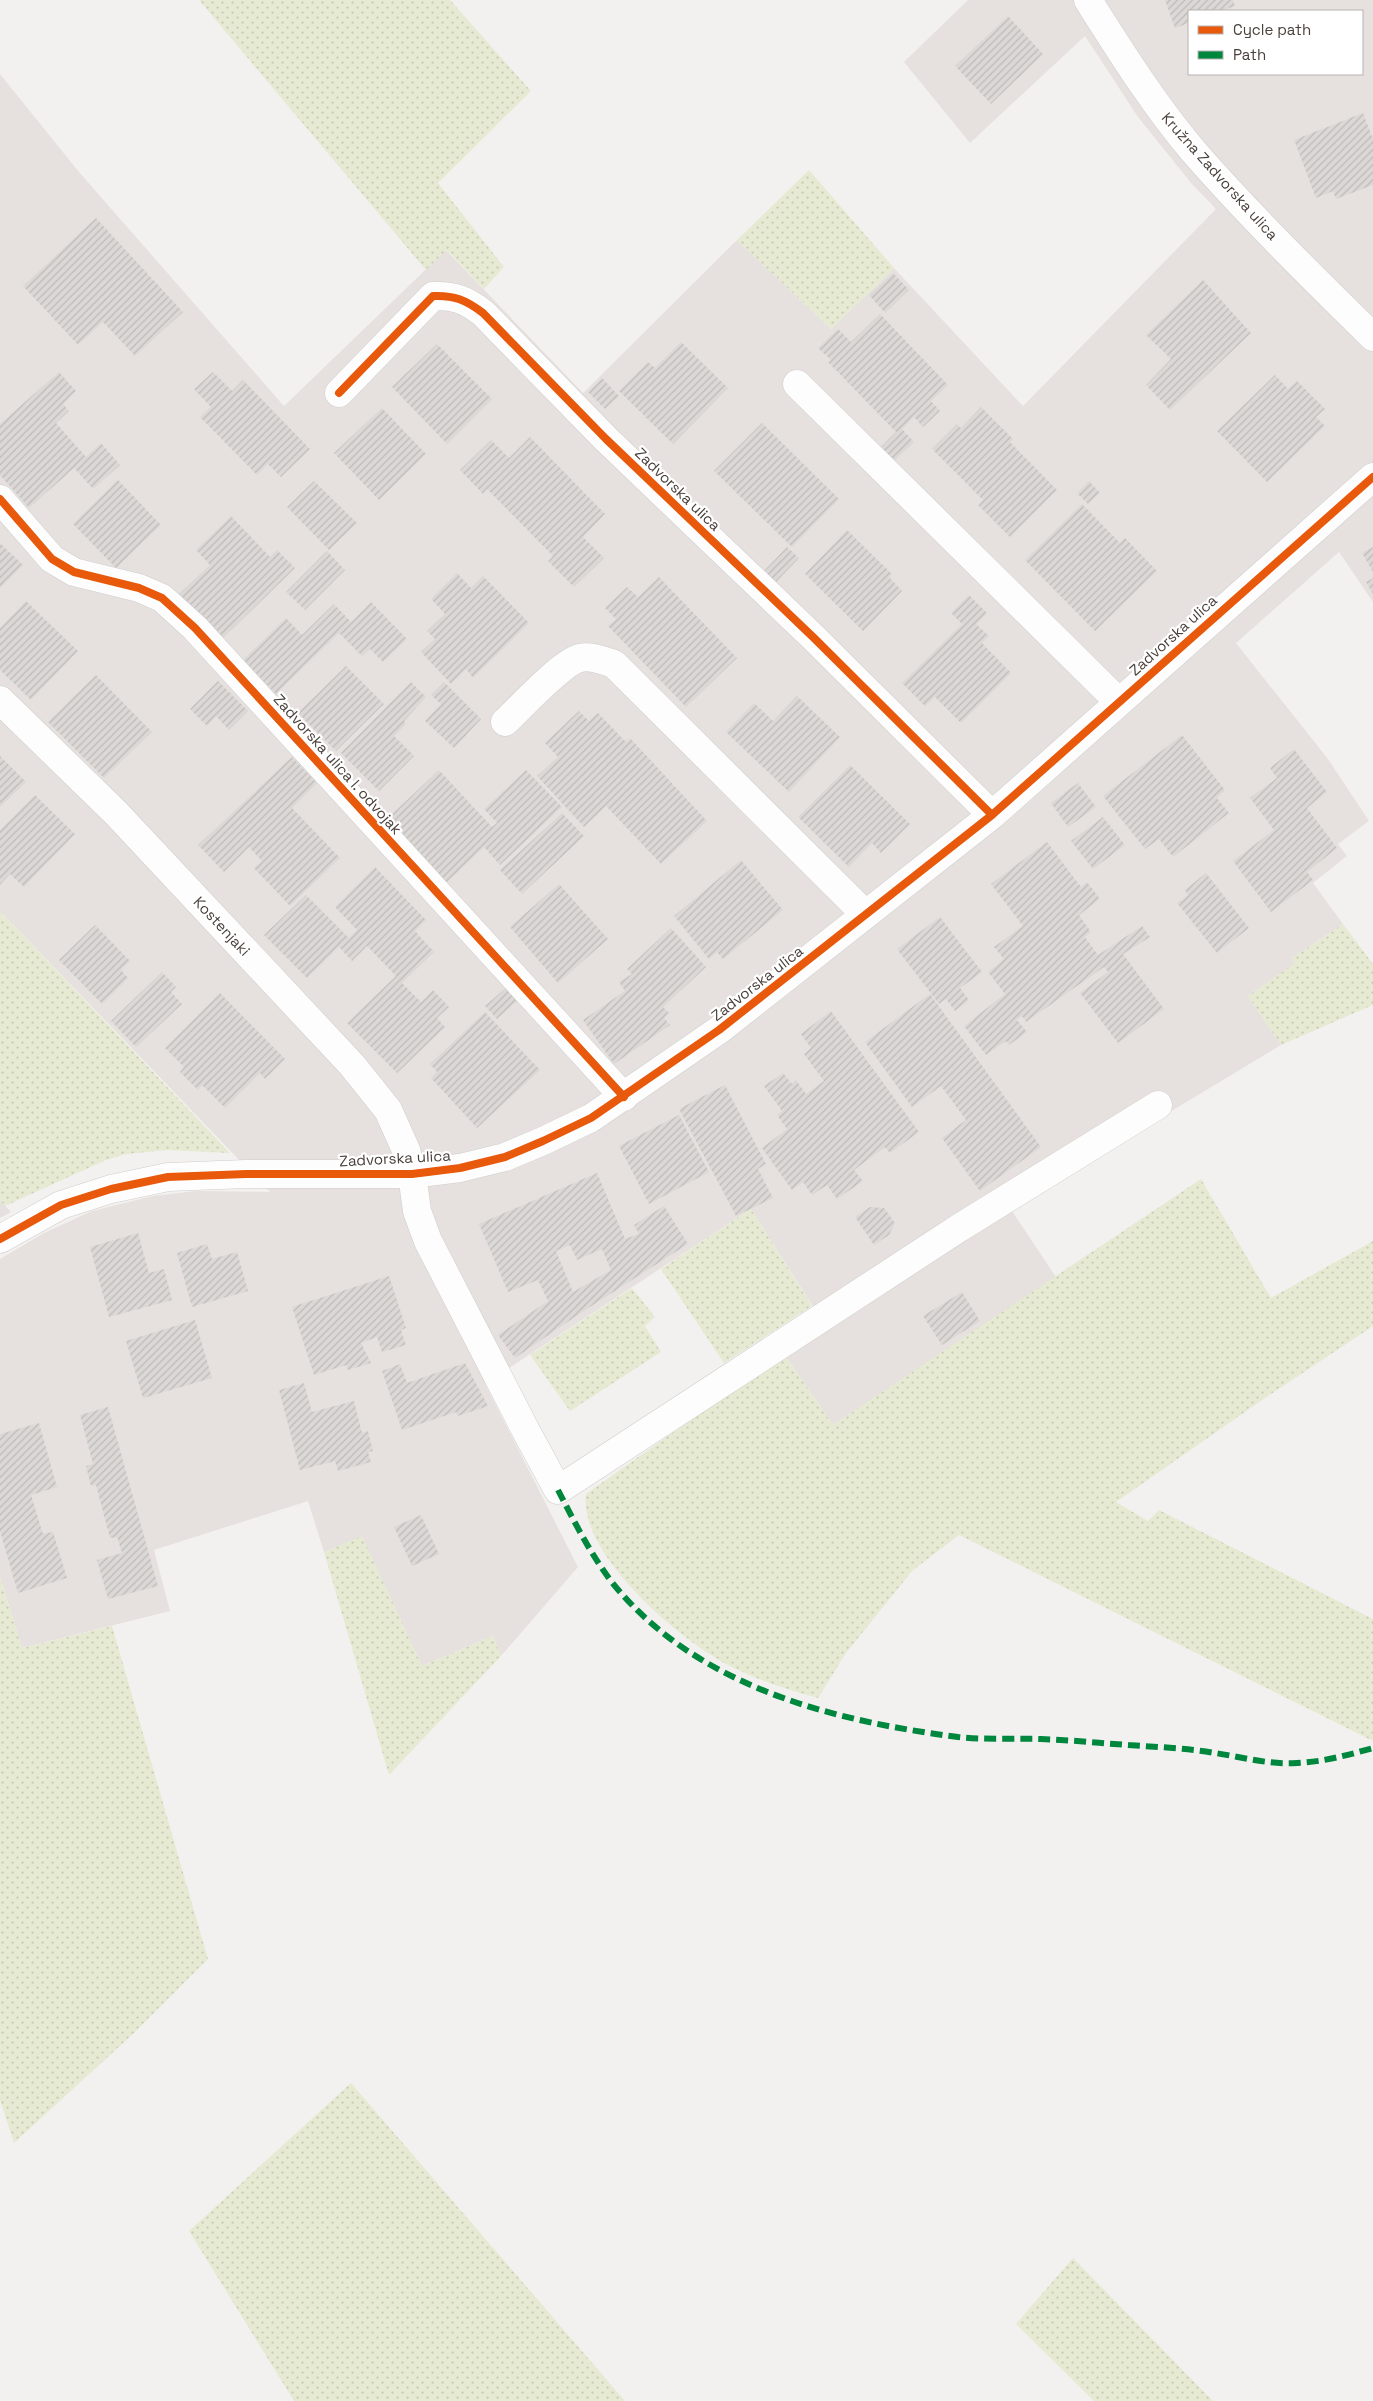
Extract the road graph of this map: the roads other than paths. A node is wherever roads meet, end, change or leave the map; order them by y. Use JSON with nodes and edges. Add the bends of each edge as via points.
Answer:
{"nodes":[{"id":1,"x":1088,"y":0,"type":"edge"},
{"id":2,"x":1373,"y":337,"type":"edge"},
{"id":3,"x":797,"y":384,"type":"dead end"},
{"id":4,"x":339,"y":393,"type":"dead end"},
{"id":5,"x":1373,"y":477,"type":"edge"},
{"id":6,"x":0,"y":499,"type":"edge"},
{"id":7,"x":0,"y":700,"type":"edge"},
{"id":8,"x":1118,"y":702,"type":"junction"},
{"id":9,"x":505,"y":722,"type":"dead end"},
{"id":10,"x":992,"y":815,"type":"junction"},
{"id":11,"x":865,"y":914,"type":"junction"},
{"id":12,"x":624,"y":1097,"type":"junction"},
{"id":13,"x":1158,"y":1105,"type":"dead end"},
{"id":14,"x":412,"y":1174,"type":"junction"},
{"id":15,"x":0,"y":1239,"type":"edge"}],
"edges":[{"from":1,"to":2,"type":"street","name":"Kružna Zadvorska ulica","via":[[1154,101],[1194,151]]},
{"from":3,"to":8,"type":"street"},
{"from":4,"to":10,"type":"street","name":"Zadvorska ulica","via":[[433,296],[452,296],[469,302]]},
{"from":5,"to":8,"type":"street","name":"Zadvorska ulica"},
{"from":6,"to":12,"type":"street","name":"Zadvorska ulica I. odvojak","via":[[52,559],[74,572],[139,588],[162,598],[195,628]]},
{"from":7,"to":14,"type":"street","name":"Kostenjaki","via":[[116,814],[352,1065],[388,1110],[406,1150]]},
{"from":8,"to":10,"type":"street","name":"Zadvorska ulica"},
{"from":9,"to":11,"type":"street","via":[[563,668],[580,658],[596,658],[614,664]]},
{"from":10,"to":11,"type":"street","name":"Zadvorska ulica"},
{"from":11,"to":12,"type":"street","name":"Zadvorska ulica","via":[[719,1030]]},
{"from":12,"to":14,"type":"street","name":"Zadvorska ulica","via":[[543,1142],[505,1156],[460,1168]]},
{"from":13,"to":14,"type":"street","name":"Kostenjaki","via":[[959,1228],[558,1490],[428,1241],[417,1211]]},
{"from":14,"to":15,"type":"street","name":"Zadvorska ulica","via":[[168,1177],[111,1189],[61,1205]]}]}
